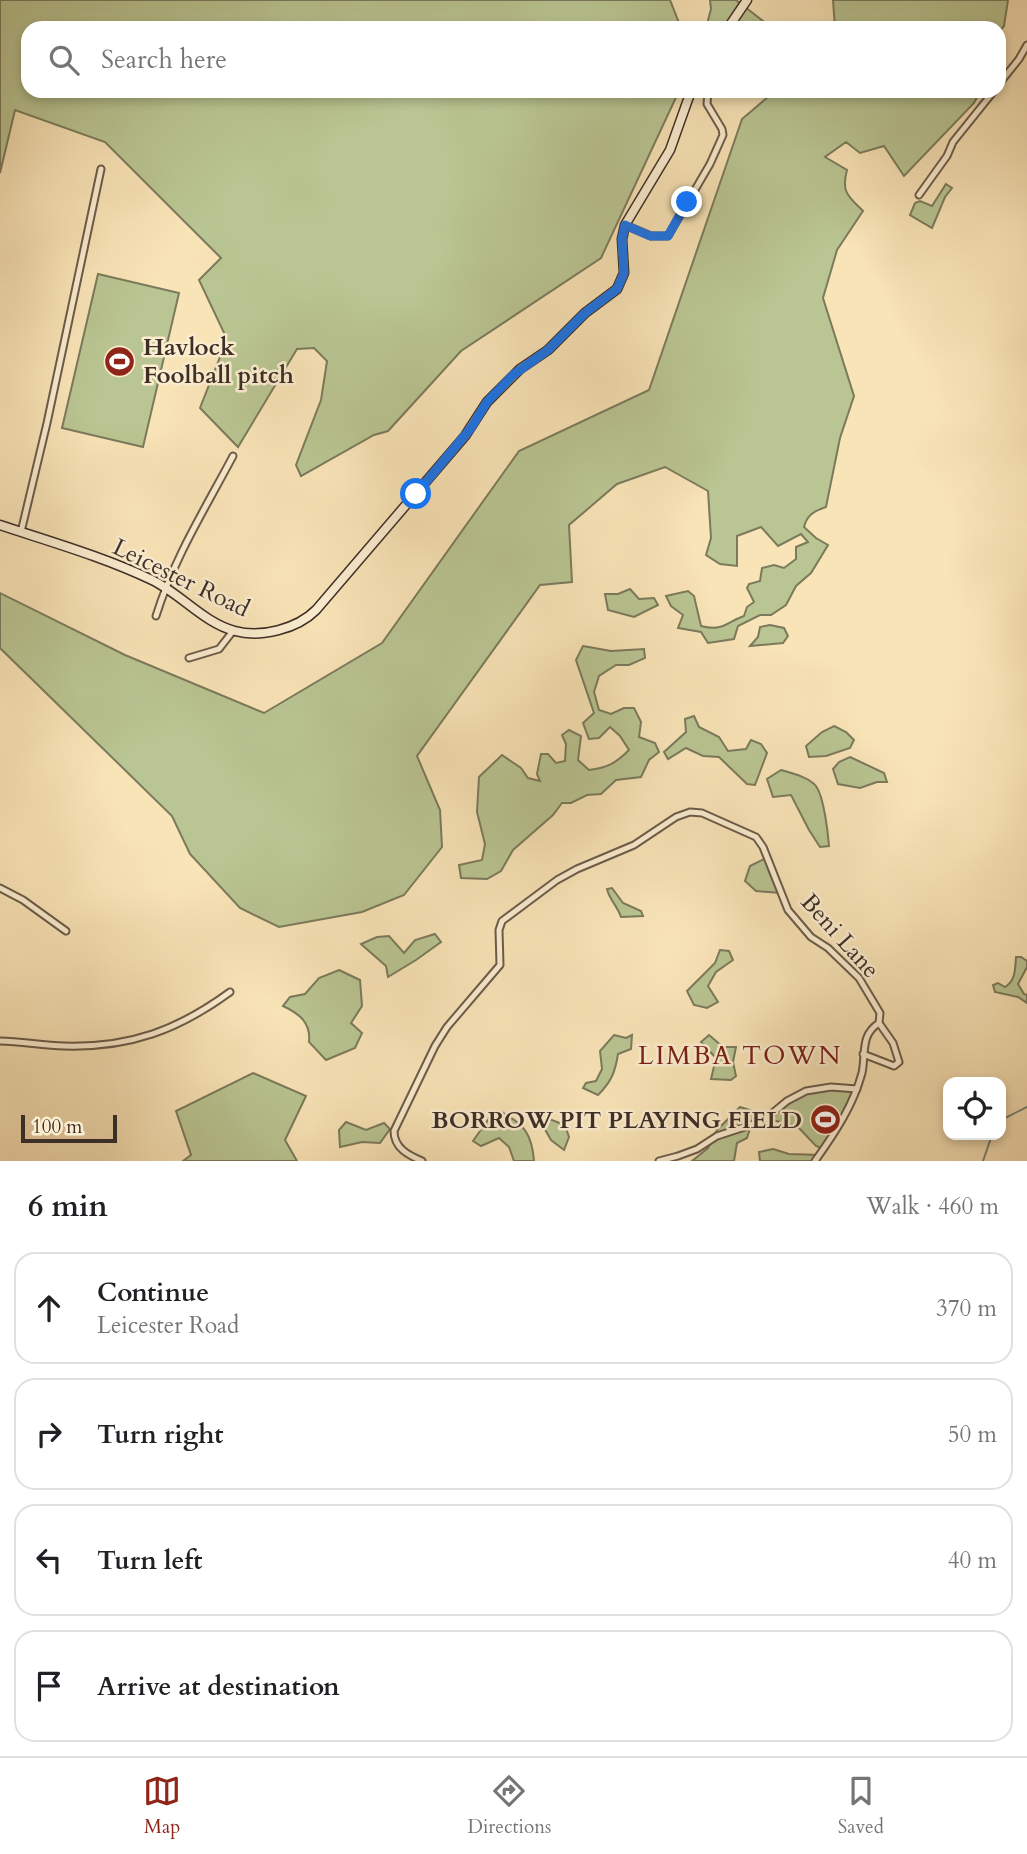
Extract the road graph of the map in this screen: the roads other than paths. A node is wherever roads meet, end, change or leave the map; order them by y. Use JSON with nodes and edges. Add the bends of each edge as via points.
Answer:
{"nodes":[{"id":1,"x":747,"y":0,"type":"edge"},
{"id":2,"x":733,"y":21,"type":"edge"},
{"id":3,"x":1027,"y":45,"type":"edge"},
{"id":4,"x":1006,"y":74,"type":"edge"},
{"id":5,"x":689,"y":98,"type":"edge"},
{"id":6,"x":707,"y":98,"type":"edge"},
{"id":7,"x":988,"y":98,"type":"edge"},
{"id":8,"x":101,"y":169,"type":"dead end"},
{"id":9,"x":919,"y":195,"type":"dead end"},
{"id":10,"x":625,"y":225,"type":"junction"},
{"id":11,"x":233,"y":456,"type":"dead end"},
{"id":12,"x":0,"y":525,"type":"edge"},
{"id":13,"x":21,"y":532,"type":"junction"},
{"id":14,"x":165,"y":587,"type":"junction"},
{"id":15,"x":156,"y":616,"type":"dead end"},
{"id":16,"x":233,"y":631,"type":"junction"},
{"id":17,"x":189,"y":658,"type":"dead end"},
{"id":18,"x":0,"y":888,"type":"edge"},
{"id":19,"x":66,"y":931,"type":"dead end"},
{"id":20,"x":230,"y":992,"type":"dead end"},
{"id":21,"x":879,"y":1023,"type":"junction"},
{"id":22,"x":0,"y":1041,"type":"edge"},
{"id":23,"x":863,"y":1054,"type":"junction"},
{"id":24,"x":857,"y":1089,"type":"junction"},
{"id":25,"x":422,"y":1161,"type":"edge"},
{"id":26,"x":659,"y":1161,"type":"edge"},
{"id":27,"x":815,"y":1161,"type":"edge"}],
"edges":[{"from":1,"to":2,"type":"street"},
{"from":3,"to":4,"type":"street"},
{"from":5,"to":10,"type":"street","name":"Leicester Road","via":[[670,150]]},
{"from":6,"to":10,"type":"street","via":[[723,135],[668,236],[650,236]]},
{"from":7,"to":9,"type":"street"},
{"from":8,"to":13,"type":"street"},
{"from":10,"to":16,"type":"street","name":"Leicester Road","via":[[624,273],[617,289],[487,402],[446,459],[312,614],[275,631]]},
{"from":11,"to":14,"type":"street"},
{"from":12,"to":13,"type":"street","name":"Leicester Road"},
{"from":13,"to":14,"type":"street","name":"Leicester Road"},
{"from":14,"to":15,"type":"street"},
{"from":14,"to":16,"type":"street","name":"Leicester Road"},
{"from":16,"to":17,"type":"street","via":[[219,649]]},
{"from":18,"to":19,"type":"street"},
{"from":20,"to":22,"type":"street","via":[[187,1021],[136,1038],[64,1046]]},
{"from":21,"to":23,"type":"street","via":[[865,1039]]},
{"from":21,"to":23,"type":"street","name":"Beni Lane","via":[[899,1062],[894,1066]]},
{"from":21,"to":25,"type":"street","name":"Beni Lane","via":[[880,1013],[859,978],[811,937],[788,910],[756,837],[690,812],[634,845],[577,869],[506,917],[500,926],[498,969],[447,1027],[394,1131],[398,1146]]},
{"from":23,"to":24,"type":"street"},
{"from":24,"to":26,"type":"street","via":[[806,1091],[763,1121]]},
{"from":24,"to":27,"type":"street","via":[[842,1123]]}]}
